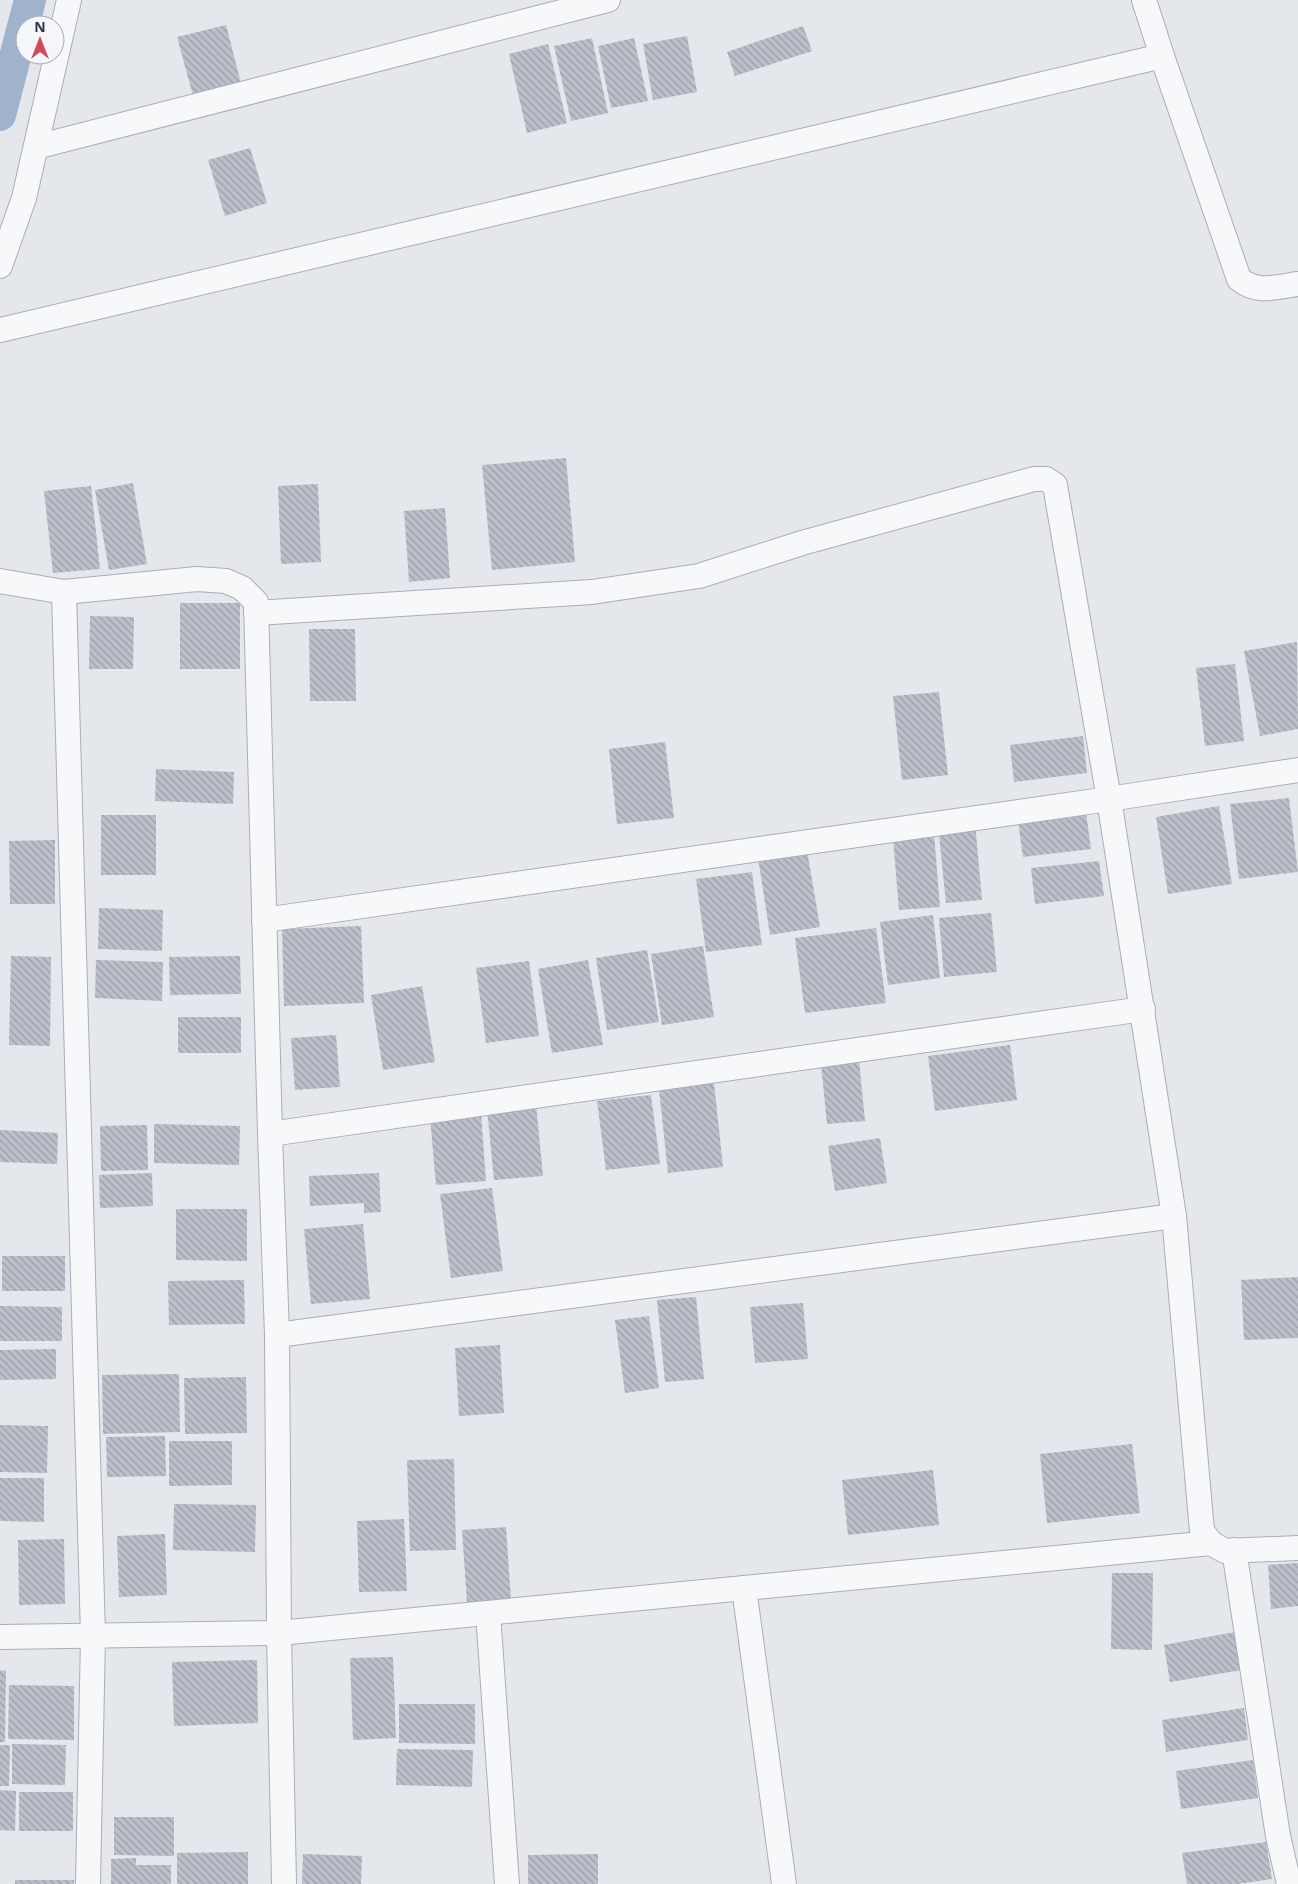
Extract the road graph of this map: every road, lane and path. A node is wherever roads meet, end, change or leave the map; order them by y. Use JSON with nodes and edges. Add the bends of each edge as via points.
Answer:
{"nodes":[{"id":1,"x":69,"y":0,"type":"edge"},
{"id":2,"x":608,"y":0,"type":"edge"},
{"id":3,"x":1144,"y":0,"type":"edge"},
{"id":4,"x":1162,"y":56,"type":"junction"},
{"id":5,"x":36,"y":147,"type":"junction"},
{"id":6,"x":0,"y":266,"type":"edge"},
{"id":7,"x":1298,"y":284,"type":"edge"},
{"id":8,"x":0,"y":330,"type":"edge"},
{"id":9,"x":0,"y":581,"type":"edge"},
{"id":10,"x":64,"y":592,"type":"junction"},
{"id":11,"x":256,"y":613,"type":"junction"},
{"id":12,"x":1298,"y":770,"type":"edge"},
{"id":13,"x":1109,"y":799,"type":"junction"},
{"id":14,"x":264,"y":920,"type":"junction"},
{"id":15,"x":1143,"y":1009,"type":"junction"},
{"id":16,"x":270,"y":1134,"type":"junction"},
{"id":17,"x":1174,"y":1216,"type":"junction"},
{"id":18,"x":277,"y":1335,"type":"junction"},
{"id":19,"x":1211,"y":1543,"type":"junction"},
{"id":20,"x":1298,"y":1548,"type":"edge"},
{"id":21,"x":1234,"y":1550,"type":"junction"},
{"id":22,"x":744,"y":1588,"type":"junction"},
{"id":23,"x":488,"y":1613,"type":"junction"},
{"id":24,"x":279,"y":1633,"type":"junction"},
{"id":25,"x":93,"y":1636,"type":"junction"},
{"id":26,"x":0,"y":1637,"type":"edge"},
{"id":27,"x":88,"y":1884,"type":"edge"},
{"id":28,"x":284,"y":1884,"type":"edge"},
{"id":29,"x":507,"y":1884,"type":"edge"},
{"id":30,"x":784,"y":1884,"type":"edge"},
{"id":31,"x":1288,"y":1884,"type":"edge"}],
"edges":[{"from":1,"to":5,"type":"street"},
{"from":2,"to":5,"type":"street"},
{"from":3,"to":4,"type":"street"},
{"from":4,"to":7,"type":"street","via":[[1239,279],[1258,289]]},
{"from":4,"to":8,"type":"street"},
{"from":5,"to":6,"type":"street","via":[[24,198]]},
{"from":9,"to":10,"type":"street"},
{"from":10,"to":11,"type":"street","via":[[197,579],[226,580],[242,588],[256,602]]},
{"from":10,"to":25,"type":"street"},
{"from":11,"to":13,"type":"street","via":[[592,592],[699,576],[802,543],[1034,479],[1046,479],[1055,485]]},
{"from":11,"to":14,"type":"street"},
{"from":12,"to":13,"type":"street"},
{"from":13,"to":14,"type":"street"},
{"from":13,"to":15,"type":"street"},
{"from":14,"to":16,"type":"street"},
{"from":15,"to":16,"type":"street"},
{"from":15,"to":17,"type":"street"},
{"from":16,"to":18,"type":"street"},
{"from":17,"to":18,"type":"street"},
{"from":17,"to":19,"type":"street","via":[[1202,1531]]},
{"from":18,"to":24,"type":"street"},
{"from":19,"to":21,"type":"street","via":[[1225,1551]]},
{"from":19,"to":22,"type":"street"},
{"from":20,"to":21,"type":"street"},
{"from":21,"to":31,"type":"street"},
{"from":22,"to":23,"type":"street"},
{"from":22,"to":30,"type":"street"},
{"from":23,"to":24,"type":"street"},
{"from":23,"to":29,"type":"street"},
{"from":24,"to":25,"type":"street"},
{"from":24,"to":28,"type":"street"},
{"from":25,"to":26,"type":"street"},
{"from":25,"to":27,"type":"street"}]}
